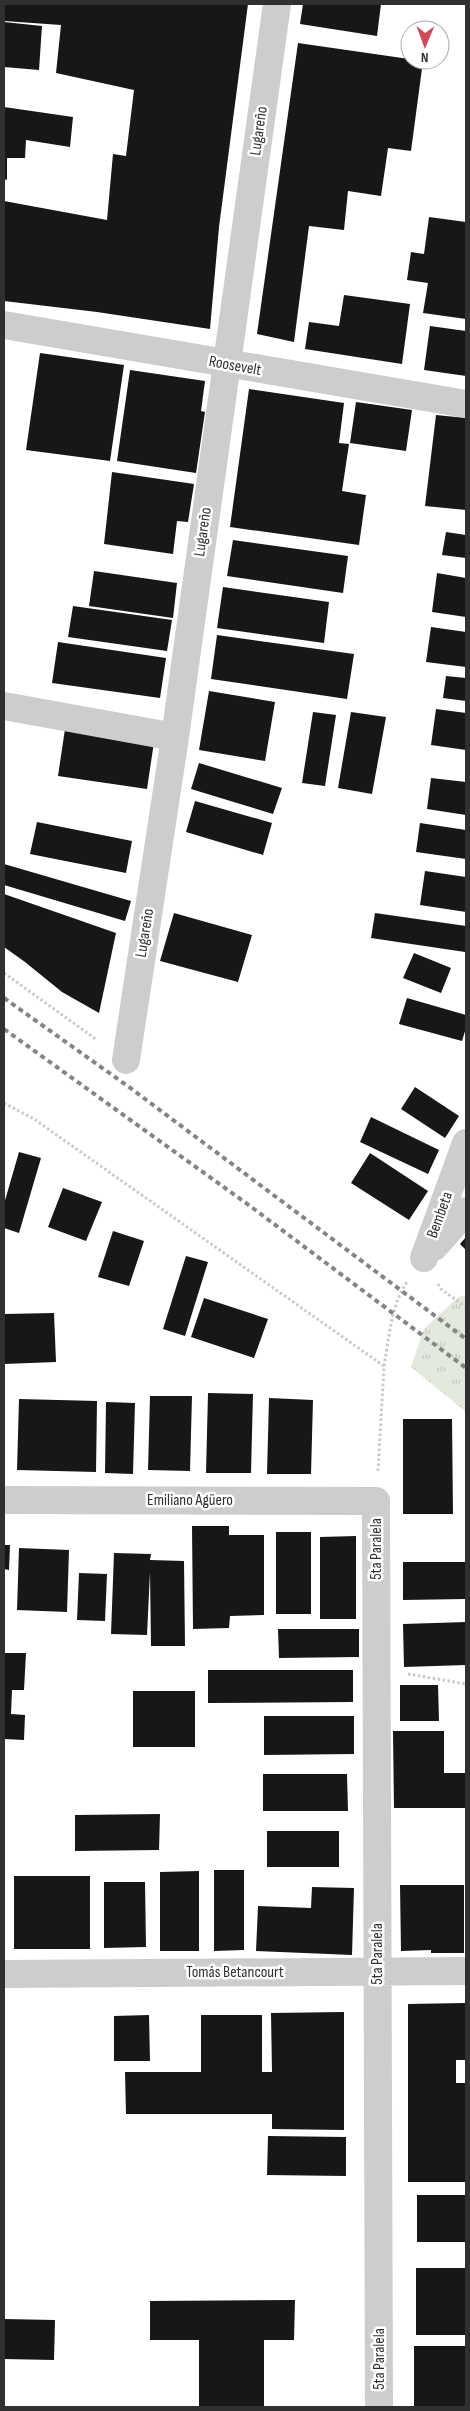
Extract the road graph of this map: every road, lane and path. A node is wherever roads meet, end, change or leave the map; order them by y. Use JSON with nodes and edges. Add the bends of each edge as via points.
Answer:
{"nodes":[{"id":1,"x":277,"y":4,"type":"edge"},
{"id":2,"x":4,"y":325,"type":"edge"},
{"id":3,"x":226,"y":364,"type":"junction"},
{"id":4,"x":466,"y":404,"type":"edge"},
{"id":5,"x":4,"y":706,"type":"edge"},
{"id":6,"x":175,"y":736,"type":"junction"},
{"id":7,"x":4,"y":973,"type":"edge"},
{"id":8,"x":126,"y":1060,"type":"joint"},
{"id":9,"x":4,"y":1103,"type":"edge"},
{"id":10,"x":466,"y":1143,"type":"edge"},
{"id":11,"x":466,"y":1211,"type":"edge"},
{"id":12,"x":424,"y":1258,"type":"junction"},
{"id":13,"x":384,"y":1366,"type":"junction"},
{"id":14,"x":4,"y":1500,"type":"edge"},
{"id":15,"x":376,"y":1501,"type":"junction"},
{"id":16,"x":376,"y":1669,"type":"junction"},
{"id":17,"x":466,"y":1684,"type":"edge"},
{"id":18,"x":377,"y":1971,"type":"junction"},
{"id":19,"x":466,"y":1971,"type":"edge"},
{"id":20,"x":4,"y":1974,"type":"edge"},
{"id":21,"x":379,"y":2407,"type":"edge"}],
"edges":[{"from":1,"to":3,"type":"street","name":"Lugareño"},
{"from":2,"to":3,"type":"street","name":"Roosevelt"},
{"from":3,"to":4,"type":"street","name":"Roosevelt"},
{"from":3,"to":6,"type":"street","name":"Lugareño"},
{"from":5,"to":6,"type":"street"},
{"from":6,"to":8,"type":"street","name":"Lugareño"},
{"from":7,"to":8,"type":"path"},
{"from":9,"to":13,"type":"path","via":[[34,1119]]},
{"from":10,"to":12,"type":"street","name":"Bembeta"},
{"from":11,"to":12,"type":"street"},
{"from":12,"to":13,"type":"path","via":[[401,1291]]},
{"from":13,"to":15,"type":"path"},
{"from":14,"to":15,"type":"street","name":"Emiliano Agüero"},
{"from":15,"to":16,"type":"street","name":"5ta Paralela"},
{"from":16,"to":17,"type":"path"},
{"from":16,"to":18,"type":"street","name":"5ta Paralela"},
{"from":18,"to":19,"type":"street","name":"Tomás Betancourt"},
{"from":18,"to":20,"type":"street","name":"Tomás Betancourt"},
{"from":18,"to":21,"type":"street","name":"5ta Paralela"}]}
